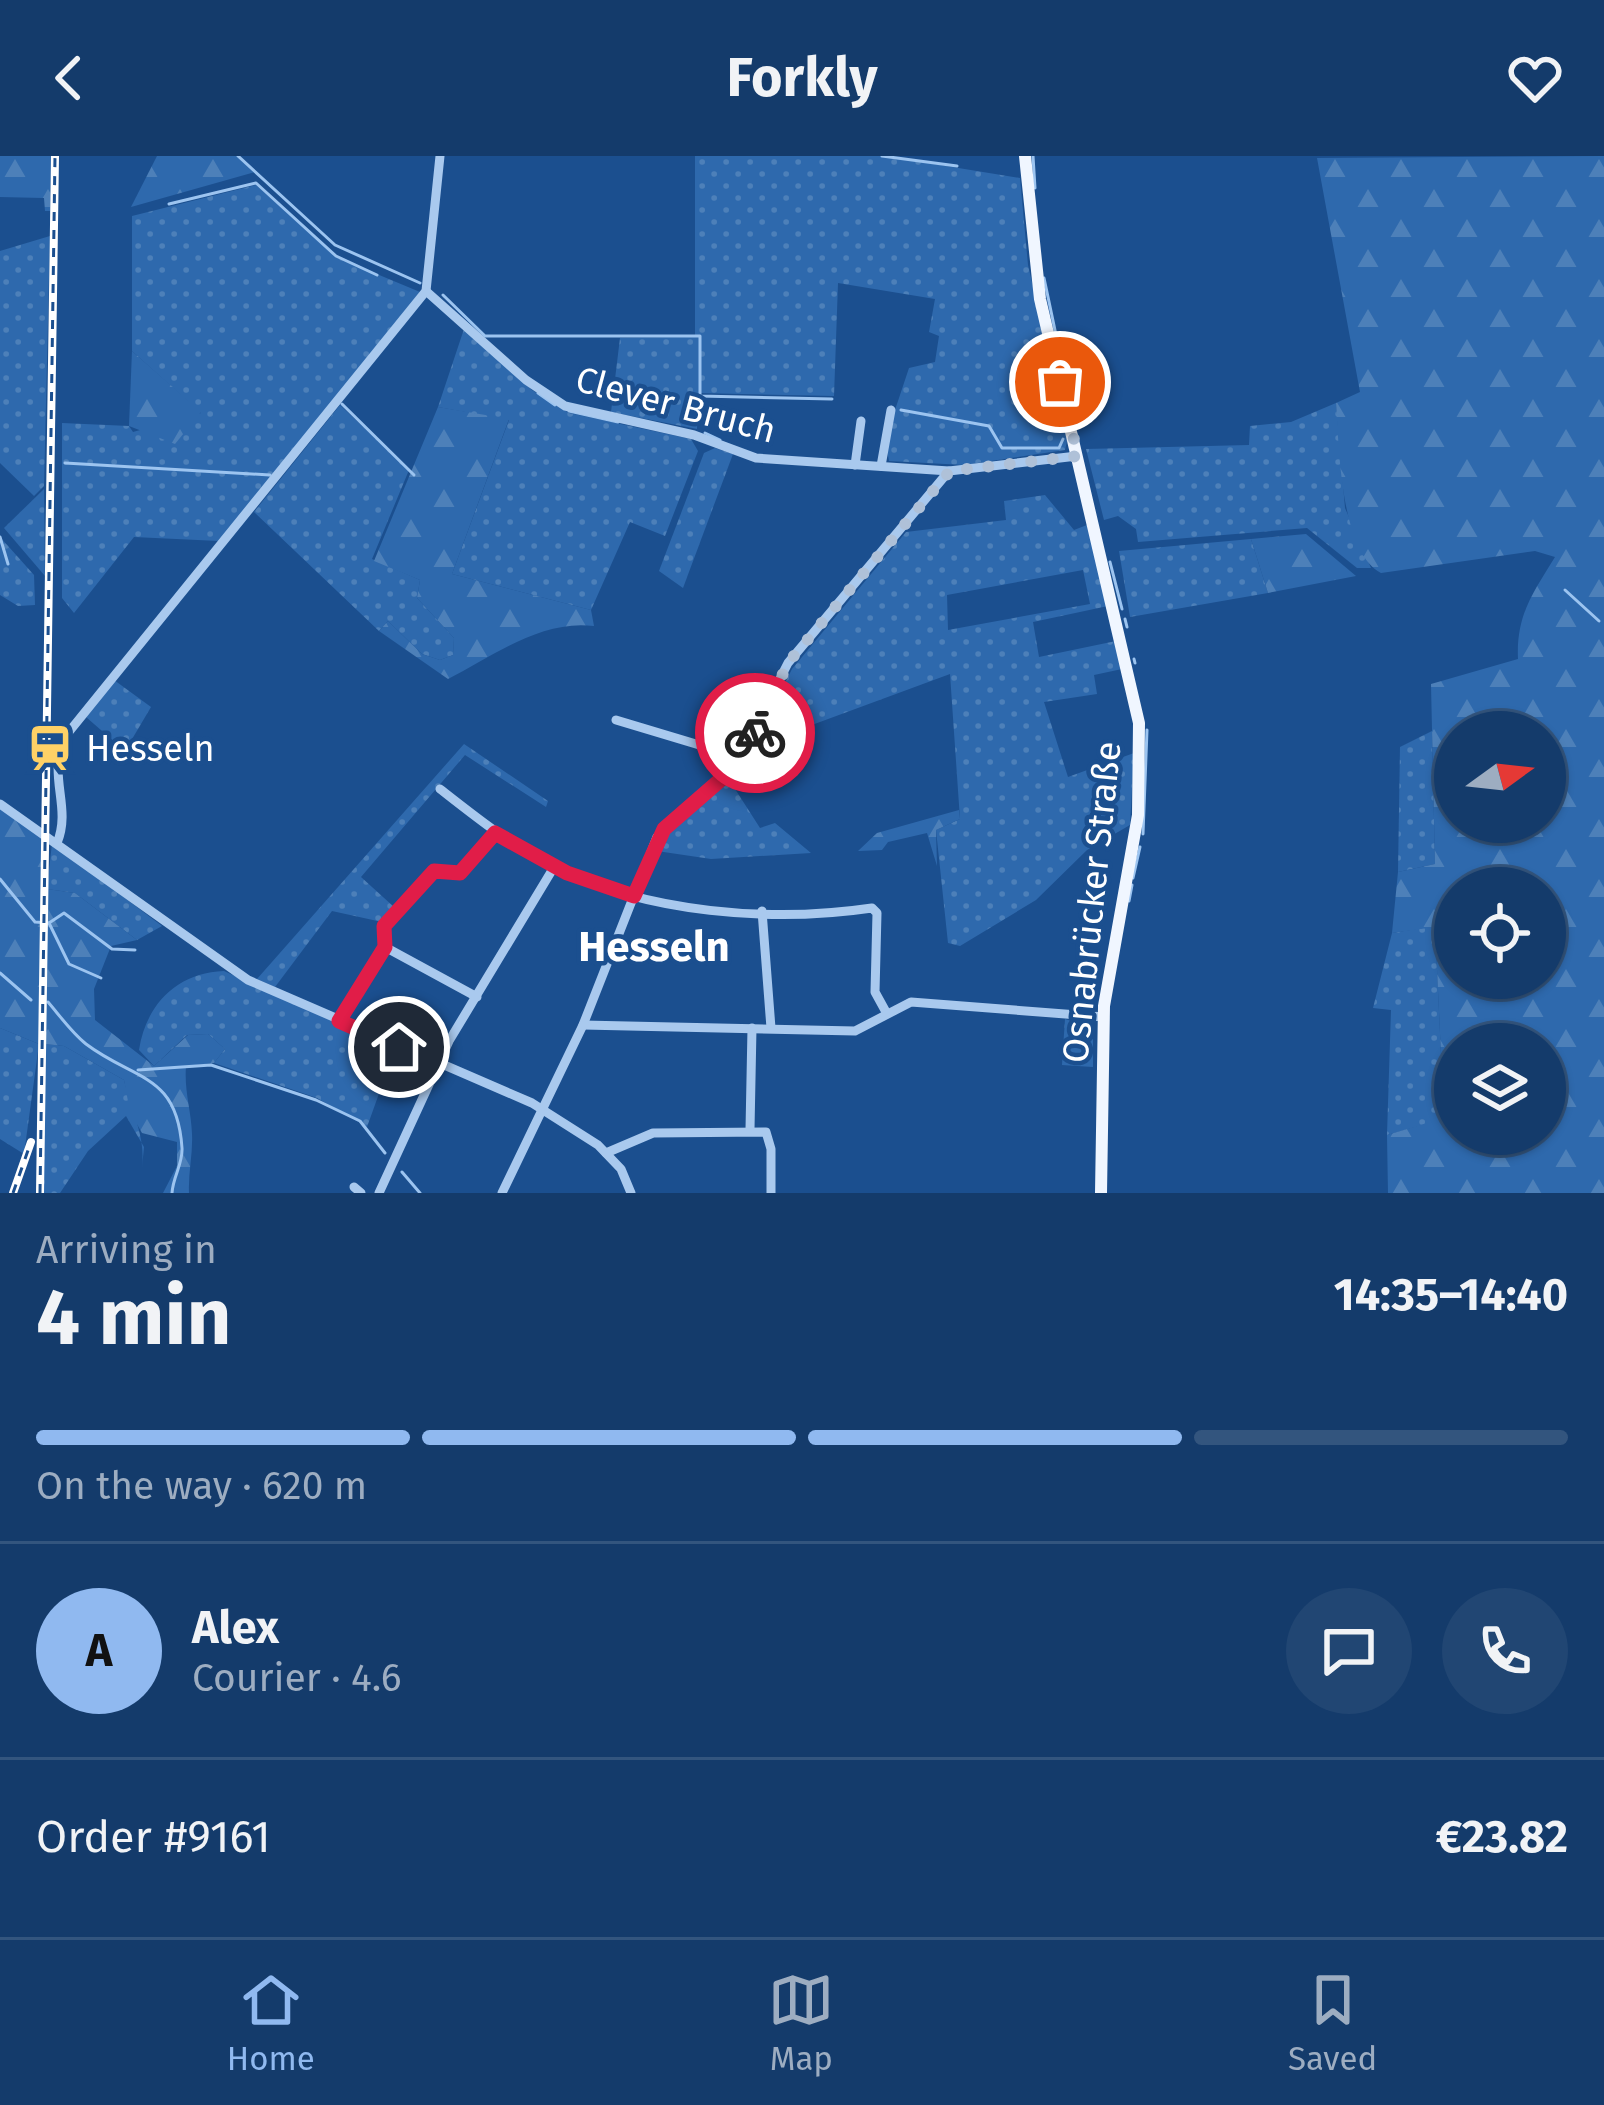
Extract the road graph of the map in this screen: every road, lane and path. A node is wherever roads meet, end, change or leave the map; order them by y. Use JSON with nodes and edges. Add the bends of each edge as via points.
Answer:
{"nodes":[{"id":1,"x":440,"y":156,"type":"edge"},
{"id":2,"x":1025,"y":156,"type":"edge"},
{"id":3,"x":426,"y":291,"type":"junction"},
{"id":4,"x":891,"y":410,"type":"dead end"},
{"id":5,"x":861,"y":421,"type":"dead end"},
{"id":6,"x":1078,"y":456,"type":"junction"},
{"id":7,"x":855,"y":465,"type":"junction"},
{"id":8,"x":881,"y":466,"type":"junction"},
{"id":9,"x":950,"y":471,"type":"junction"},
{"id":10,"x":616,"y":720,"type":"dead end"},
{"id":11,"x":736,"y":764,"type":"junction"},
{"id":12,"x":440,"y":788,"type":"dead end"},
{"id":13,"x":0,"y":804,"type":"edge"},
{"id":14,"x":495,"y":833,"type":"junction"},
{"id":15,"x":57,"y":843,"type":"junction"},
{"id":16,"x":554,"y":867,"type":"junction"},
{"id":17,"x":634,"y":896,"type":"junction"},
{"id":18,"x":762,"y":911,"type":"junction"},
{"id":19,"x":385,"y":947,"type":"junction"},
{"id":20,"x":477,"y":998,"type":"junction"},
{"id":21,"x":886,"y":1012,"type":"junction"},
{"id":22,"x":1103,"y":1017,"type":"junction"},
{"id":23,"x":339,"y":1021,"type":"junction"},
{"id":24,"x":583,"y":1025,"type":"junction"},
{"id":25,"x":752,"y":1028,"type":"junction"},
{"id":26,"x":771,"y":1028,"type":"junction"},
{"id":27,"x":438,"y":1064,"type":"junction"},
{"id":28,"x":542,"y":1110,"type":"junction"},
{"id":29,"x":750,"y":1129,"type":"junction"},
{"id":30,"x":606,"y":1153,"type":"junction"},
{"id":31,"x":379,"y":1193,"type":"edge"},
{"id":32,"x":502,"y":1193,"type":"edge"},
{"id":33,"x":631,"y":1193,"type":"edge"},
{"id":34,"x":771,"y":1193,"type":"edge"},
{"id":35,"x":1101,"y":1193,"type":"edge"}],
"edges":[{"from":1,"to":3,"type":"street"},
{"from":2,"to":6,"type":"main road","name":"Osnabrücker Straße","via":[[1035,269]]},
{"from":3,"to":7,"type":"street","name":"Clever Bruch","via":[[565,406],[761,459]]},
{"from":3,"to":15,"type":"street","via":[[59,749]]},
{"from":4,"to":8,"type":"street"},
{"from":5,"to":7,"type":"street"},
{"from":6,"to":9,"type":"street","name":"Clever Bruch"},
{"from":6,"to":22,"type":"main road","name":"Osnabrücker Straße","via":[[1136,699],[1141,771]]},
{"from":7,"to":8,"type":"street","name":"Clever Bruch"},
{"from":8,"to":9,"type":"street","name":"Clever Bruch"},
{"from":9,"to":11,"type":"street","via":[[788,663]]},
{"from":10,"to":11,"type":"street","via":[[716,750]]},
{"from":11,"to":17,"type":"street","via":[[664,829]]},
{"from":12,"to":14,"type":"street"},
{"from":13,"to":15,"type":"street"},
{"from":14,"to":16,"type":"street"},
{"from":14,"to":19,"type":"street","via":[[460,873],[434,871],[384,926]]},
{"from":15,"to":23,"type":"street","via":[[248,980]]},
{"from":16,"to":17,"type":"street"},
{"from":16,"to":20,"type":"street"},
{"from":17,"to":18,"type":"street"},
{"from":17,"to":24,"type":"street"},
{"from":18,"to":21,"type":"street","via":[[872,908],[875,992]]},
{"from":18,"to":26,"type":"street"},
{"from":19,"to":20,"type":"street"},
{"from":19,"to":23,"type":"street"},
{"from":20,"to":27,"type":"street"},
{"from":21,"to":22,"type":"street","via":[[910,1002]]},
{"from":21,"to":26,"type":"street","via":[[865,1030]]},
{"from":22,"to":35,"type":"main road","name":"Osnabrücker Straße"},
{"from":23,"to":27,"type":"street"},
{"from":24,"to":25,"type":"street"},
{"from":24,"to":28,"type":"street"},
{"from":25,"to":26,"type":"street"},
{"from":25,"to":29,"type":"street"},
{"from":27,"to":28,"type":"street"},
{"from":27,"to":31,"type":"street"},
{"from":28,"to":30,"type":"street"},
{"from":28,"to":32,"type":"street"},
{"from":29,"to":30,"type":"street","via":[[652,1132]]},
{"from":29,"to":34,"type":"street","via":[[766,1132]]},
{"from":30,"to":33,"type":"street"}]}
